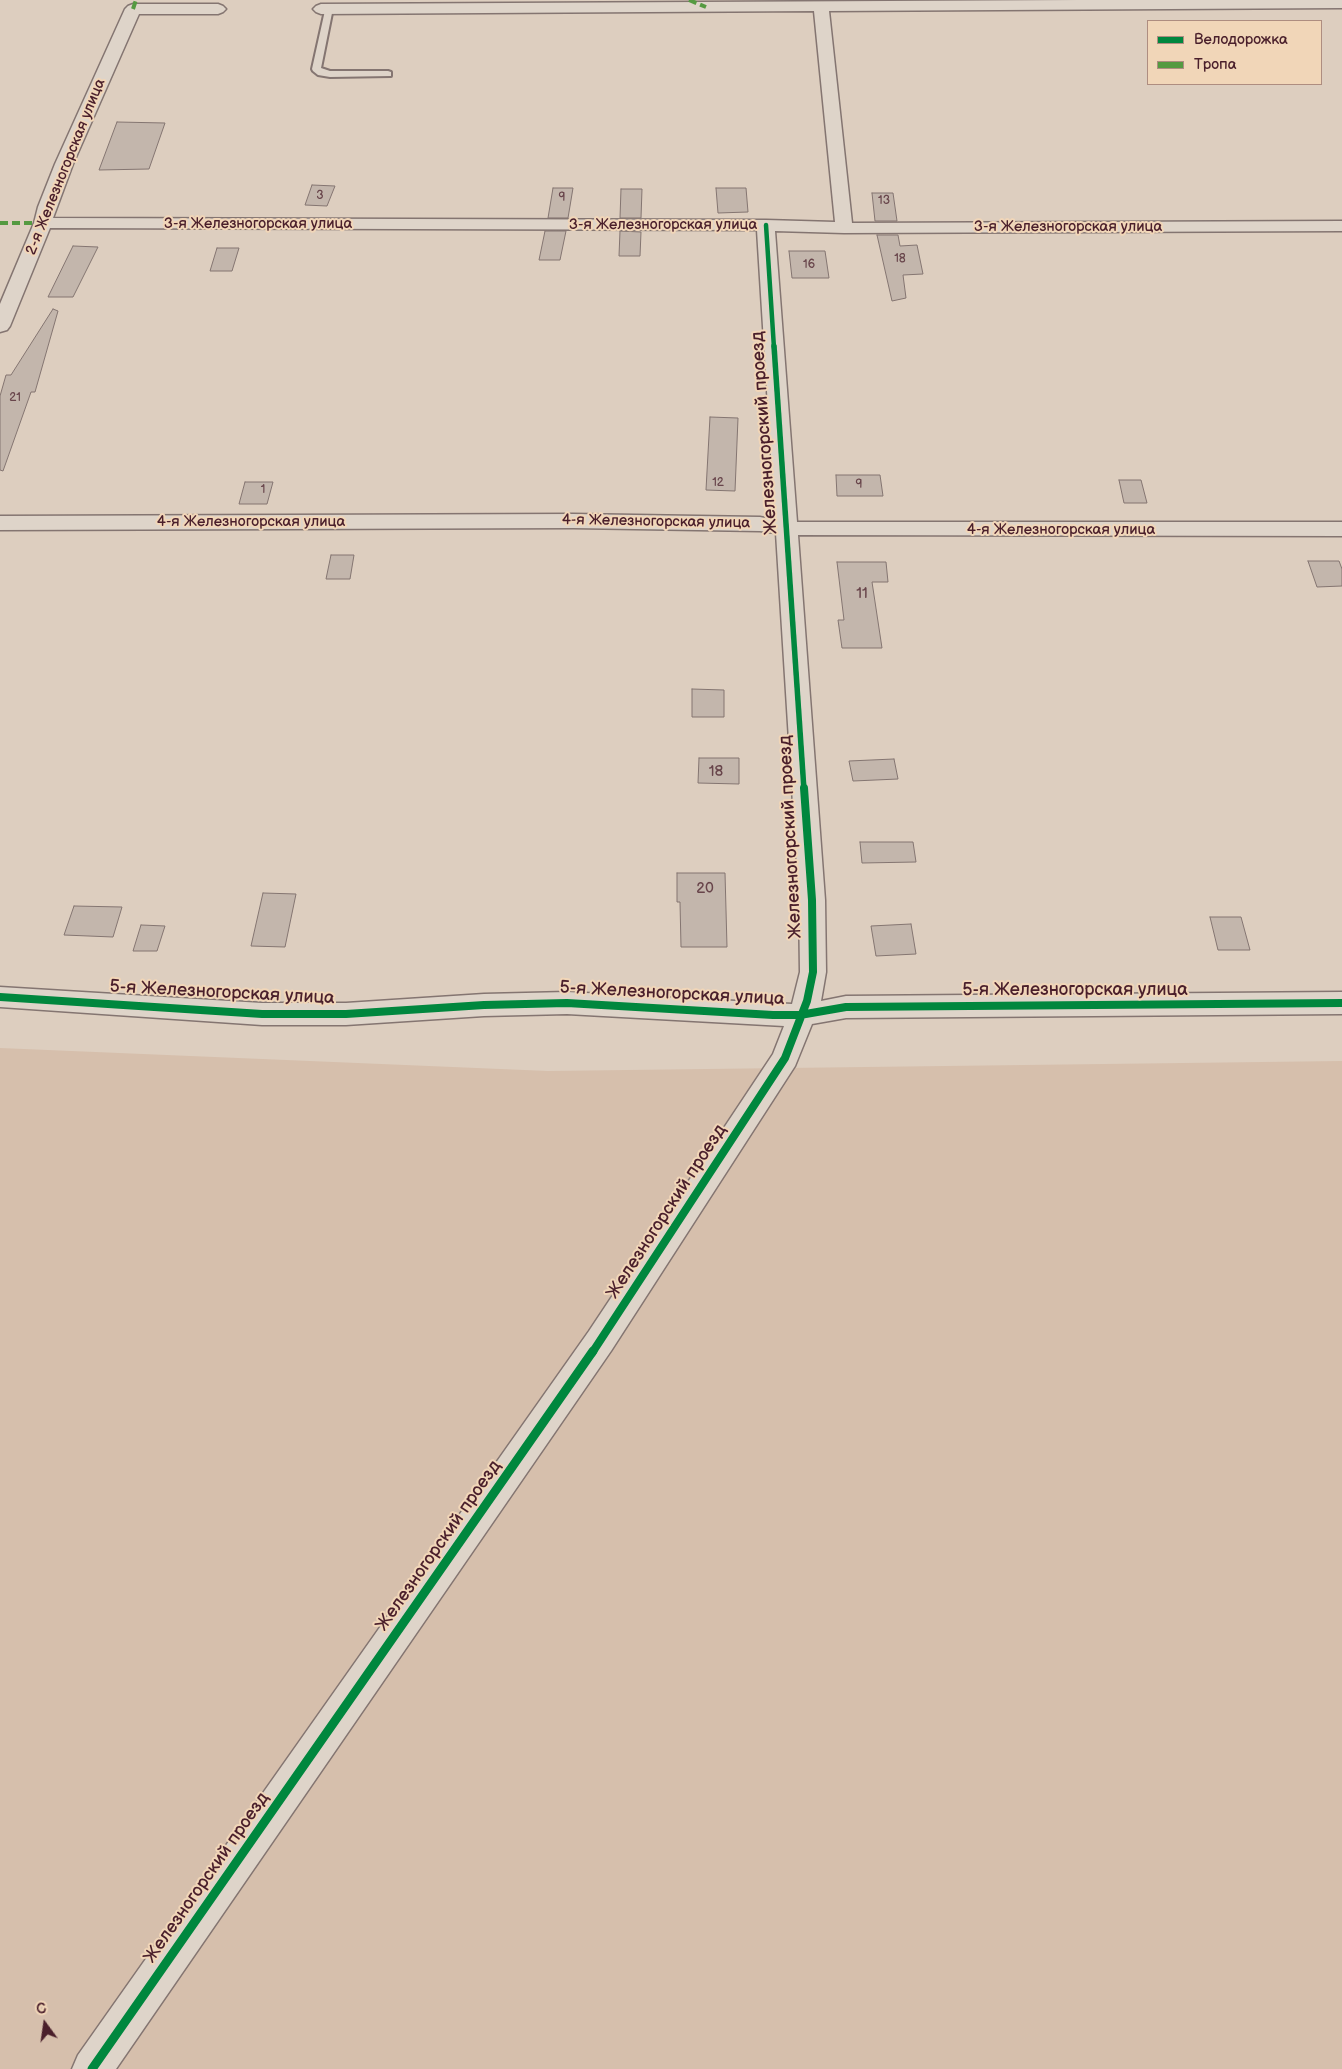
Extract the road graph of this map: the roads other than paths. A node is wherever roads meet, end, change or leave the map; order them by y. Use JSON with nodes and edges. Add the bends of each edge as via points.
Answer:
{"nodes":[{"id":1,"x":1342,"y":3,"type":"edge"},
{"id":2,"x":821,"y":6,"type":"junction"},
{"id":3,"x":325,"y":8,"type":"joint"},
{"id":4,"x":218,"y":9,"type":"dead end"},
{"id":5,"x":388,"y":74,"type":"dead end"},
{"id":6,"x":43,"y":223,"type":"junction"},
{"id":7,"x":766,"y":225,"type":"junction"},
{"id":8,"x":1342,"y":226,"type":"edge"},
{"id":9,"x":844,"y":228,"type":"junction"},
{"id":10,"x":0,"y":326,"type":"edge"},
{"id":11,"x":0,"y":523,"type":"edge"},
{"id":12,"x":786,"y":528,"type":"junction"},
{"id":13,"x":1342,"y":529,"type":"edge"},
{"id":14,"x":0,"y":997,"type":"edge"},
{"id":15,"x":1342,"y":1003,"type":"edge"},
{"id":16,"x":800,"y":1015,"type":"junction"},
{"id":17,"x":92,"y":2069,"type":"edge"}],
"edges":[{"from":1,"to":2,"type":"street"},
{"from":2,"to":3,"type":"street"},
{"from":2,"to":9,"type":"street"},
{"from":3,"to":5,"type":"lane","via":[[316,69],[330,74]]},
{"from":4,"to":6,"type":"street","name":"2-я Железногорская улица","via":[[133,9],[64,164]]},
{"from":6,"to":7,"type":"street","name":"3-я Железногорская улица"},
{"from":6,"to":10,"type":"street","name":"2-я Железногорская улица"},
{"from":7,"to":9,"type":"street","name":"3-я Железногорская улица"},
{"from":7,"to":12,"type":"street","name":"Железногорский проезд"},
{"from":8,"to":9,"type":"street","name":"3-я Железногорская улица"},
{"from":11,"to":12,"type":"street","name":"4-я Железногорская улица","via":[[573,521],[760,524]]},
{"from":12,"to":13,"type":"street","name":"4-я Железногорская улица"},
{"from":12,"to":16,"type":"street","name":"Железногорский проезд","via":[[812,900],[813,972],[807,1001]]},
{"from":14,"to":16,"type":"street","name":"5-я Железногорская улица","via":[[262,1014],[346,1014],[567,1003]]},
{"from":15,"to":16,"type":"street","name":"5-я Железногорская улица","via":[[846,1007]]},
{"from":16,"to":17,"type":"street","name":"Железногорский проезд","via":[[785,1058],[600,1341]]}]}
